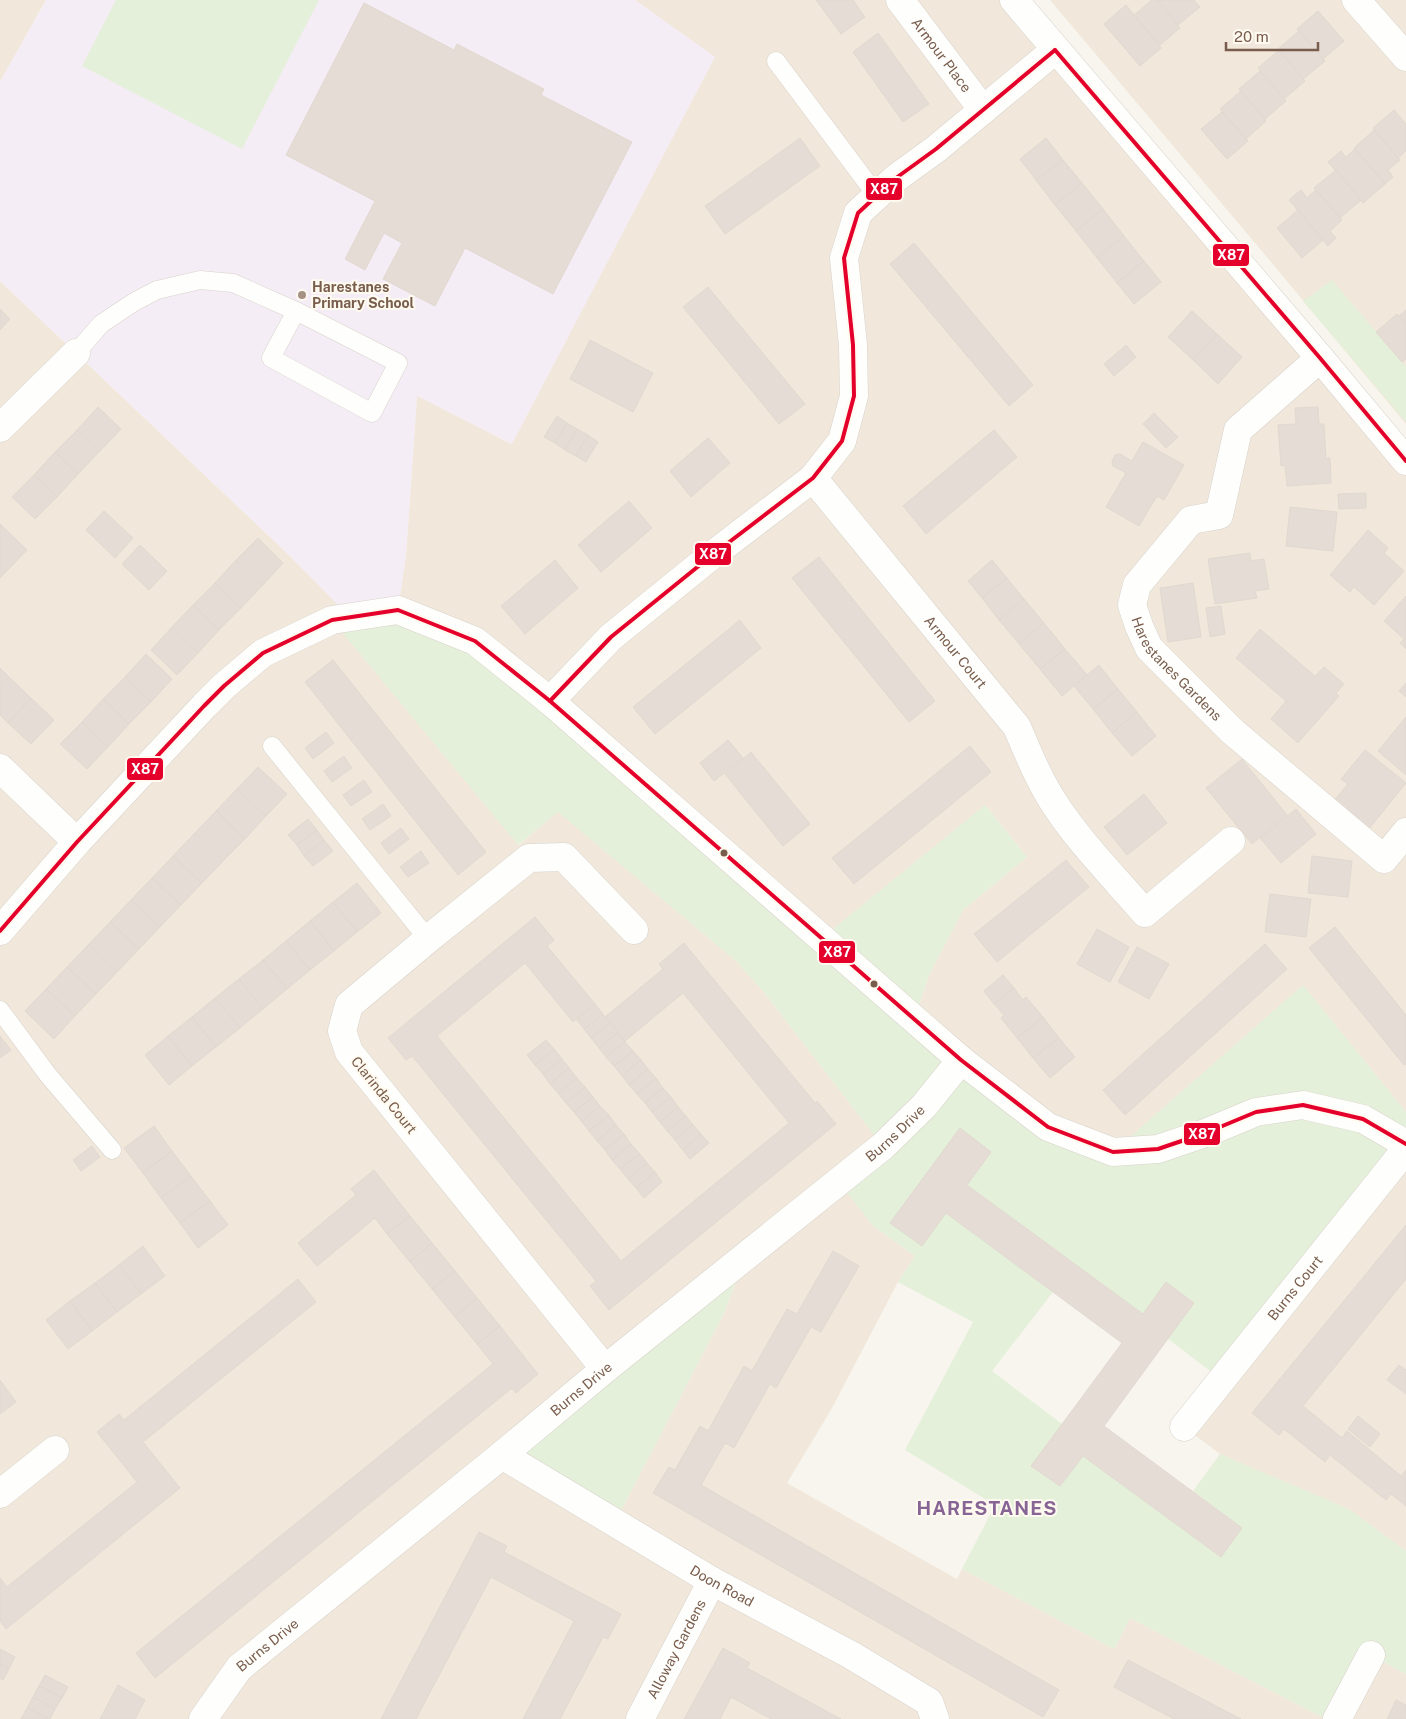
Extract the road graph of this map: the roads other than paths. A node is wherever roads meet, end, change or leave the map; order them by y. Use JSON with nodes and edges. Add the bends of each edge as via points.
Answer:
{"nodes":[{"id":1,"x":900,"y":0,"type":"edge"},
{"id":2,"x":1014,"y":0,"type":"edge"},
{"id":3,"x":1356,"y":0,"type":"edge"},
{"id":4,"x":1055,"y":50,"type":"junction"},
{"id":5,"x":1406,"y":57,"type":"edge"},
{"id":6,"x":776,"y":61,"type":"dead end"},
{"id":7,"x":983,"y":110,"type":"junction"},
{"id":8,"x":877,"y":196,"type":"junction"},
{"id":9,"x":296,"y":311,"type":"junction"},
{"id":10,"x":76,"y":353,"type":"joint"},
{"id":11,"x":1320,"y":358,"type":"junction"},
{"id":12,"x":0,"y":428,"type":"edge"},
{"id":13,"x":1406,"y":461,"type":"edge"},
{"id":14,"x":812,"y":478,"type":"junction"},
{"id":15,"x":550,"y":701,"type":"junction"},
{"id":16,"x":272,"y":746,"type":"dead end"},
{"id":17,"x":0,"y":768,"type":"edge"},
{"id":18,"x":1406,"y":832,"type":"edge"},
{"id":19,"x":77,"y":842,"type":"junction"},
{"id":20,"x":1231,"y":842,"type":"dead end"},
{"id":21,"x":634,"y":930,"type":"dead end"},
{"id":22,"x":0,"y":931,"type":"edge"},
{"id":23,"x":428,"y":938,"type":"junction"},
{"id":24,"x":0,"y":1010,"type":"edge"},
{"id":25,"x":961,"y":1060,"type":"junction"},
{"id":26,"x":1406,"y":1144,"type":"edge"},
{"id":27,"x":1406,"y":1149,"type":"edge"},
{"id":28,"x":112,"y":1150,"type":"dead end"},
{"id":29,"x":604,"y":1369,"type":"junction"},
{"id":30,"x":1184,"y":1427,"type":"dead end"},
{"id":31,"x":55,"y":1450,"type":"dead end"},
{"id":32,"x":502,"y":1455,"type":"junction"},
{"id":33,"x":0,"y":1494,"type":"edge"},
{"id":34,"x":712,"y":1581,"type":"junction"},
{"id":35,"x":1371,"y":1655,"type":"dead end"},
{"id":36,"x":203,"y":1719,"type":"edge"},
{"id":37,"x":640,"y":1719,"type":"edge"},
{"id":38,"x":935,"y":1719,"type":"edge"},
{"id":39,"x":1337,"y":1719,"type":"edge"}],
"edges":[{"from":1,"to":7,"type":"street","name":"Armour Place"},
{"from":2,"to":4,"type":"street"},
{"from":3,"to":5,"type":"street"},
{"from":4,"to":7,"type":"street"},
{"from":4,"to":11,"type":"street"},
{"from":6,"to":8,"type":"lane"},
{"from":7,"to":8,"type":"street"},
{"from":8,"to":14,"type":"street","via":[[858,213],[844,258],[853,344],[854,396],[842,440]]},
{"from":9,"to":9,"type":"lane","via":[[271,358],[372,413],[398,363]]},
{"from":9,"to":10,"type":"lane","via":[[233,283],[200,280],[157,290],[134,302],[101,324]]},
{"from":10,"to":12,"type":"street"},
{"from":11,"to":13,"type":"street"},
{"from":11,"to":18,"type":"street","name":"Harestanes Gardens","via":[[1238,430],[1219,515],[1191,520],[1137,585],[1132,605],[1149,648],[1232,731],[1384,860]]},
{"from":14,"to":15,"type":"street","via":[[612,637]]},
{"from":14,"to":20,"type":"street","name":"Armour Court","via":[[1017,727],[1052,801],[1145,912]]},
{"from":15,"to":19,"type":"street","via":[[475,641],[398,610],[332,620],[263,653],[224,686]]},
{"from":15,"to":25,"type":"street"},
{"from":16,"to":23,"type":"lane"},
{"from":17,"to":19,"type":"street"},
{"from":19,"to":22,"type":"street"},
{"from":21,"to":23,"type":"street","name":"Clarinda Court","via":[[564,857],[529,858]]},
{"from":23,"to":29,"type":"street","name":"Clarinda Court","via":[[349,1006],[342,1031],[349,1052]]},
{"from":24,"to":28,"type":"lane","via":[[48,1075]]},
{"from":25,"to":26,"type":"street","via":[[1048,1127],[1113,1152],[1158,1149],[1256,1112],[1303,1105],[1363,1119]]},
{"from":25,"to":29,"type":"street","name":"Burns Drive","via":[[924,1106],[883,1146]]},
{"from":27,"to":30,"type":"street","name":"Burns Court"},
{"from":29,"to":32,"type":"street","name":"Burns Drive"},
{"from":31,"to":33,"type":"street"},
{"from":32,"to":34,"type":"street","name":"Doon Road"},
{"from":32,"to":36,"type":"street","name":"Burns Drive","via":[[240,1668]]},
{"from":34,"to":37,"type":"street","name":"Alloway Gardens"},
{"from":34,"to":38,"type":"street","name":"Doon Road","via":[[851,1655],[929,1702]]},
{"from":35,"to":39,"type":"street"}]}
